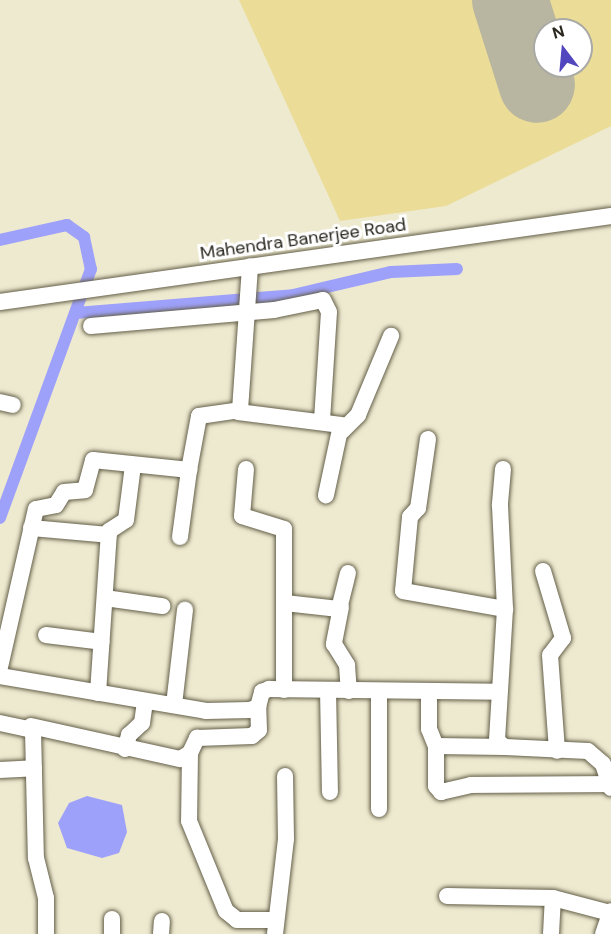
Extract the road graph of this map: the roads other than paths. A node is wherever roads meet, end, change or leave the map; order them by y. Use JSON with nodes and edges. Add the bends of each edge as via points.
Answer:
{"nodes":[{"id":1,"x":611,"y":216,"type":"edge"},
{"id":2,"x":250,"y":266,"type":"junction"},
{"id":3,"x":0,"y":302,"type":"edge"},
{"id":4,"x":245,"y":304,"type":"junction"},
{"id":5,"x":91,"y":326,"type":"dead end"},
{"id":6,"x":390,"y":336,"type":"dead end"},
{"id":7,"x":238,"y":412,"type":"junction"},
{"id":8,"x":321,"y":421,"type":"junction"},
{"id":9,"x":342,"y":431,"type":"junction"},
{"id":10,"x":428,"y":439,"type":"dead end"},
{"id":11,"x":133,"y":465,"type":"junction"},
{"id":12,"x":246,"y":469,"type":"dead end"},
{"id":13,"x":189,"y":470,"type":"junction"},
{"id":14,"x":503,"y":470,"type":"dead end"},
{"id":15,"x":326,"y":495,"type":"dead end"},
{"id":16,"x":31,"y":528,"type":"junction"},
{"id":17,"x":109,"y":535,"type":"junction"},
{"id":18,"x":180,"y":537,"type":"dead end"},
{"id":19,"x":543,"y":571,"type":"dead end"},
{"id":20,"x":348,"y":573,"type":"dead end"},
{"id":21,"x":105,"y":598,"type":"junction"},
{"id":22,"x":285,"y":603,"type":"junction"},
{"id":23,"x":162,"y":606,"type":"dead end"},
{"id":24,"x":341,"y":607,"type":"junction"},
{"id":25,"x":505,"y":609,"type":"junction"},
{"id":26,"x":185,"y":610,"type":"dead end"},
{"id":27,"x":46,"y":635,"type":"dead end"},
{"id":28,"x":102,"y":642,"type":"junction"},
{"id":29,"x":0,"y":667,"type":"edge"},
{"id":30,"x":0,"y":676,"type":"edge"},
{"id":31,"x":284,"y":690,"type":"junction"},
{"id":32,"x":328,"y":690,"type":"junction"},
{"id":33,"x":349,"y":691,"type":"junction"},
{"id":34,"x":379,"y":691,"type":"junction"},
{"id":35,"x":429,"y":691,"type":"junction"},
{"id":36,"x":499,"y":692,"type":"junction"},
{"id":37,"x":98,"y":693,"type":"junction"},
{"id":38,"x":145,"y":702,"type":"junction"},
{"id":39,"x":174,"y":705,"type":"junction"},
{"id":40,"x":258,"y":707,"type":"junction"},
{"id":41,"x":191,"y":710,"type":"junction"},
{"id":42,"x":0,"y":723,"type":"edge"},
{"id":43,"x":31,"y":726,"type":"junction"},
{"id":44,"x":436,"y":746,"type":"junction"},
{"id":45,"x":192,"y":747,"type":"junction"},
{"id":46,"x":505,"y":747,"type":"junction"},
{"id":47,"x":125,"y":749,"type":"junction"},
{"id":48,"x":557,"y":751,"type":"junction"},
{"id":49,"x":34,"y":768,"type":"junction"},
{"id":50,"x":0,"y":770,"type":"edge"},
{"id":51,"x":285,"y":776,"type":"dead end"},
{"id":52,"x":610,"y":786,"type":"edge"},
{"id":53,"x":330,"y":792,"type":"dead end"},
{"id":54,"x":380,"y":809,"type":"dead end"},
{"id":55,"x":447,"y":896,"type":"dead end"},
{"id":56,"x":553,"y":898,"type":"junction"},
{"id":57,"x":610,"y":912,"type":"edge"},
{"id":58,"x":275,"y":927,"type":"edge"},
{"id":59,"x":46,"y":934,"type":"edge"},
{"id":60,"x":551,"y":934,"type":"edge"},
{"id":61,"x":603,"y":934,"type":"edge"}],
"edges":[{"from":1,"to":2,"type":"street","name":"Mahendra Banerjee Road"},
{"from":2,"to":3,"type":"street","name":"Mahendra Banerjee Road"},
{"from":2,"to":4,"type":"street"},
{"from":4,"to":5,"type":"street"},
{"from":4,"to":7,"type":"street"},
{"from":4,"to":8,"type":"street","via":[[325,302],[329,312]]},
{"from":6,"to":9,"type":"street","via":[[358,415]]},
{"from":7,"to":8,"type":"street"},
{"from":7,"to":13,"type":"street","via":[[199,416]]},
{"from":8,"to":9,"type":"street","via":[[341,425]]},
{"from":9,"to":15,"type":"street"},
{"from":10,"to":25,"type":"street","via":[[418,508],[410,517],[403,591]]},
{"from":11,"to":13,"type":"street"},
{"from":11,"to":16,"type":"street","via":[[93,460],[85,490],[64,492],[56,505],[36,509]]},
{"from":11,"to":17,"type":"street","via":[[126,520],[110,529]]},
{"from":12,"to":22,"type":"street","via":[[242,516],[284,529]]},
{"from":13,"to":18,"type":"street"},
{"from":14,"to":25,"type":"street","via":[[500,506]]},
{"from":16,"to":17,"type":"street"},
{"from":16,"to":29,"type":"street"},
{"from":17,"to":21,"type":"street"},
{"from":19,"to":48,"type":"street","via":[[563,638],[550,655]]},
{"from":20,"to":24,"type":"street"},
{"from":21,"to":23,"type":"street"},
{"from":21,"to":28,"type":"street"},
{"from":22,"to":24,"type":"street"},
{"from":22,"to":31,"type":"street"},
{"from":24,"to":33,"type":"street","via":[[334,645],[347,664]]},
{"from":25,"to":36,"type":"street"},
{"from":26,"to":39,"type":"street"},
{"from":27,"to":28,"type":"street"},
{"from":28,"to":37,"type":"street"},
{"from":30,"to":37,"type":"street"},
{"from":31,"to":32,"type":"street"},
{"from":31,"to":40,"type":"street","via":[[262,692]]},
{"from":32,"to":33,"type":"street"},
{"from":32,"to":53,"type":"street"},
{"from":33,"to":34,"type":"street"},
{"from":34,"to":35,"type":"street"},
{"from":34,"to":54,"type":"street"},
{"from":35,"to":36,"type":"street"},
{"from":35,"to":44,"type":"street","via":[[429,729]]},
{"from":36,"to":46,"type":"street","via":[[495,730],[497,741]]},
{"from":37,"to":38,"type":"street"},
{"from":38,"to":39,"type":"street"},
{"from":38,"to":47,"type":"street","via":[[142,723],[129,735]]},
{"from":39,"to":41,"type":"street"},
{"from":40,"to":41,"type":"street"},
{"from":40,"to":45,"type":"street","via":[[259,729],[252,736],[204,736]]},
{"from":41,"to":45,"type":"street"},
{"from":42,"to":43,"type":"street"},
{"from":43,"to":47,"type":"street"},
{"from":43,"to":49,"type":"street"},
{"from":44,"to":46,"type":"street"},
{"from":44,"to":52,"type":"street","via":[[436,786],[441,792],[471,784]]},
{"from":45,"to":47,"type":"street","via":[[180,759]]},
{"from":45,"to":58,"type":"street","via":[[189,821],[226,911],[237,920]]},
{"from":46,"to":48,"type":"street"},
{"from":48,"to":52,"type":"street","via":[[598,755]]},
{"from":49,"to":50,"type":"street"},
{"from":49,"to":59,"type":"street","via":[[36,858],[46,898]]},
{"from":51,"to":58,"type":"street","via":[[286,839]]},
{"from":55,"to":56,"type":"street"},
{"from":56,"to":57,"type":"street"},
{"from":56,"to":60,"type":"street"},
{"from":57,"to":61,"type":"street"}]}
